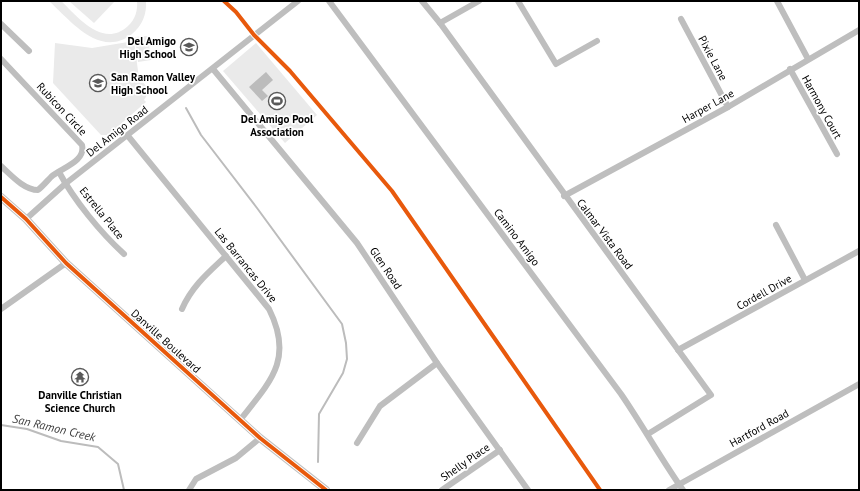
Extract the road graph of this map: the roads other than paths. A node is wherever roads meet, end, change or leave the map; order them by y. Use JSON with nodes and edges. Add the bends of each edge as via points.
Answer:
{"nodes":[{"id":1,"x":298,"y":1,"type":"edge"},
{"id":2,"x":329,"y":1,"type":"edge"},
{"id":3,"x":422,"y":1,"type":"edge"},
{"id":4,"x":479,"y":1,"type":"edge"},
{"id":5,"x":518,"y":1,"type":"edge"},
{"id":6,"x":777,"y":1,"type":"edge"},
{"id":7,"x":681,"y":19,"type":"dead end"},
{"id":8,"x":440,"y":23,"type":"junction"},
{"id":9,"x":1,"y":24,"type":"edge"},
{"id":10,"x":859,"y":30,"type":"edge"},
{"id":11,"x":597,"y":41,"type":"dead end"},
{"id":12,"x":29,"y":51,"type":"dead end"},
{"id":13,"x":808,"y":59,"type":"junction"},
{"id":14,"x":1,"y":60,"type":"edge"},
{"id":15,"x":213,"y":68,"type":"junction"},
{"id":16,"x":790,"y":69,"type":"junction"},
{"id":17,"x":728,"y":107,"type":"junction"},
{"id":18,"x":128,"y":136,"type":"junction"},
{"id":19,"x":837,"y":154,"type":"dead end"},
{"id":20,"x":1,"y":166,"type":"edge"},
{"id":21,"x":59,"y":172,"type":"junction"},
{"id":22,"x":66,"y":184,"type":"junction"},
{"id":23,"x":564,"y":196,"type":"junction"},
{"id":24,"x":1,"y":197,"type":"edge"},
{"id":25,"x":26,"y":219,"type":"junction"},
{"id":26,"x":776,"y":225,"type":"dead end"},
{"id":27,"x":859,"y":251,"type":"edge"},
{"id":28,"x":124,"y":254,"type":"dead end"},
{"id":29,"x":226,"y":256,"type":"junction"},
{"id":30,"x":66,"y":263,"type":"junction"},
{"id":31,"x":805,"y":280,"type":"junction"},
{"id":32,"x":1,"y":309,"type":"edge"},
{"id":33,"x":182,"y":309,"type":"dead end"},
{"id":34,"x":678,"y":350,"type":"junction"},
{"id":35,"x":437,"y":363,"type":"junction"},
{"id":36,"x":859,"y":384,"type":"edge"},
{"id":37,"x":240,"y":420,"type":"junction"},
{"id":38,"x":648,"y":434,"type":"junction"},
{"id":39,"x":260,"y":438,"type":"junction"},
{"id":40,"x":357,"y":443,"type":"dead end"},
{"id":41,"x":500,"y":450,"type":"junction"},
{"id":42,"x":679,"y":484,"type":"junction"},
{"id":43,"x":189,"y":490,"type":"edge"},
{"id":44,"x":326,"y":490,"type":"edge"},
{"id":45,"x":442,"y":490,"type":"edge"},
{"id":46,"x":528,"y":490,"type":"edge"},
{"id":47,"x":669,"y":490,"type":"edge"},
{"id":48,"x":683,"y":490,"type":"edge"}],
"edges":[{"from":1,"to":15,"type":"street","name":"Del Amigo Road"},
{"from":2,"to":38,"type":"street","name":"Camino Amigo","via":[[622,394]]},
{"from":3,"to":8,"type":"street"},
{"from":4,"to":8,"type":"street"},
{"from":5,"to":11,"type":"street","via":[[556,64]]},
{"from":6,"to":13,"type":"street"},
{"from":7,"to":17,"type":"street","name":"Pixie Lane"},
{"from":8,"to":23,"type":"street","name":"Calmar Vista Road"},
{"from":9,"to":12,"type":"street"},
{"from":10,"to":13,"type":"street","name":"Harper Lane"},
{"from":13,"to":16,"type":"street","name":"Harper Lane"},
{"from":14,"to":21,"type":"street","name":"Rubicon Circle","via":[[82,146],[81,156]]},
{"from":15,"to":18,"type":"street","name":"Del Amigo Road"},
{"from":15,"to":35,"type":"street","name":"Glen Road","via":[[357,242]]},
{"from":16,"to":17,"type":"street","name":"Harper Lane"},
{"from":16,"to":19,"type":"street","name":"Harmony Court"},
{"from":17,"to":23,"type":"street","name":"Harper Lane"},
{"from":18,"to":22,"type":"street","name":"Del Amigo Road"},
{"from":18,"to":29,"type":"street","name":"Las Barrancas Drive"},
{"from":20,"to":21,"type":"street","name":"Rubicon Circle","via":[[32,190],[38,190]]},
{"from":21,"to":22,"type":"street"},
{"from":22,"to":25,"type":"street","name":"Del Amigo Road"},
{"from":22,"to":28,"type":"street","name":"Estrella Place","via":[[109,240]]},
{"from":23,"to":34,"type":"street","name":"Calmar Vista Road"},
{"from":24,"to":25,"type":"main road","name":"Danville Boulevard"},
{"from":25,"to":30,"type":"main road","name":"Danville Boulevard"},
{"from":26,"to":31,"type":"street"},
{"from":27,"to":31,"type":"street","name":"Cordell Drive"},
{"from":29,"to":33,"type":"street","via":[[188,295]]},
{"from":29,"to":37,"type":"street","name":"Las Barrancas Drive","via":[[269,309],[278,327],[280,341],[279,362],[266,388]]},
{"from":30,"to":32,"type":"street"},
{"from":30,"to":37,"type":"main road","name":"Danville Boulevard"},
{"from":31,"to":34,"type":"street","name":"Cordell Drive"},
{"from":34,"to":38,"type":"street","name":"Calmar Vista Road","via":[[711,395]]},
{"from":35,"to":40,"type":"street","via":[[380,406]]},
{"from":35,"to":41,"type":"street","name":"Glen Road"},
{"from":36,"to":42,"type":"street","name":"Hartford Road"},
{"from":37,"to":39,"type":"main road","name":"Danville Boulevard"},
{"from":38,"to":42,"type":"street","name":"Camino Amigo","via":[[664,464]]},
{"from":39,"to":43,"type":"street","via":[[236,458],[196,479]]},
{"from":39,"to":44,"type":"main road","name":"Danville Boulevard"},
{"from":41,"to":45,"type":"street","name":"Shelly Place"},
{"from":41,"to":46,"type":"street","name":"Glen Road"},
{"from":42,"to":47,"type":"street","name":"Hartford Road"},
{"from":42,"to":48,"type":"street","name":"Camino Amigo"}]}
